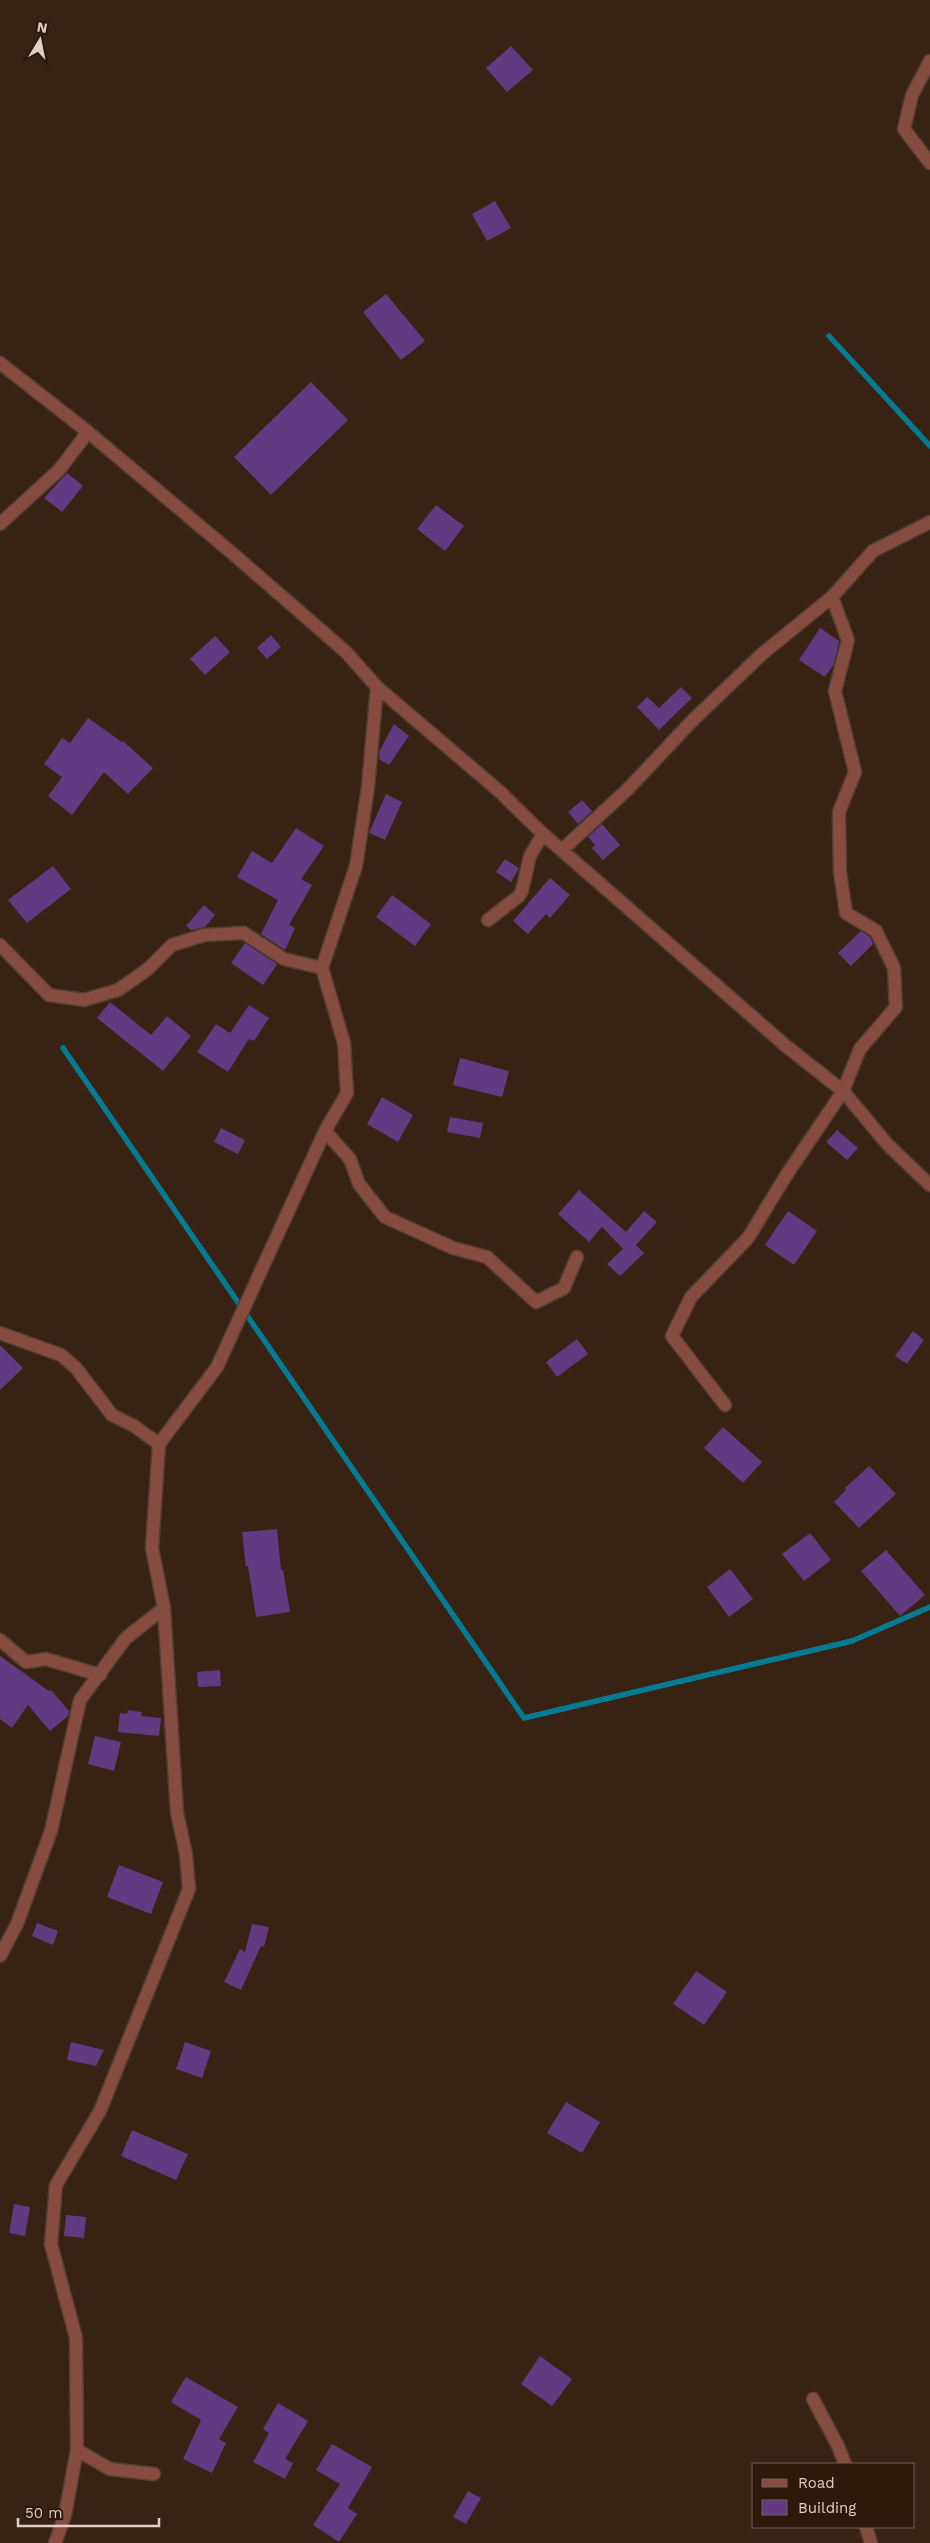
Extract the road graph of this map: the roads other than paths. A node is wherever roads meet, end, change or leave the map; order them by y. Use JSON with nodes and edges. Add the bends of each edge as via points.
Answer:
{"nodes":[{"id":1,"x":930,"y":61,"type":"edge"},
{"id":2,"x":930,"y":163,"type":"edge"},
{"id":3,"x":0,"y":364,"type":"edge"},
{"id":4,"x":88,"y":432,"type":"junction"},
{"id":5,"x":930,"y":522,"type":"edge"},
{"id":6,"x":0,"y":524,"type":"edge"},
{"id":7,"x":832,"y":597,"type":"junction"},
{"id":8,"x":376,"y":687,"type":"junction"},
{"id":9,"x":543,"y":834,"type":"junction"},
{"id":10,"x":562,"y":850,"type":"junction"},
{"id":11,"x":488,"y":920,"type":"dead end"},
{"id":12,"x":0,"y":945,"type":"edge"},
{"id":13,"x":322,"y":968,"type":"junction"},
{"id":14,"x":844,"y":1091,"type":"junction"},
{"id":15,"x":325,"y":1131,"type":"junction"},
{"id":16,"x":930,"y":1185,"type":"edge"},
{"id":17,"x":578,"y":1257,"type":"dead end"},
{"id":18,"x":0,"y":1333,"type":"edge"},
{"id":19,"x":725,"y":1405,"type":"dead end"},
{"id":20,"x":159,"y":1444,"type":"junction"},
{"id":21,"x":164,"y":1608,"type":"junction"},
{"id":22,"x":0,"y":1640,"type":"edge"},
{"id":23,"x":100,"y":1675,"type":"junction"},
{"id":24,"x":0,"y":1956,"type":"edge"},
{"id":25,"x":813,"y":2399,"type":"dead end"},
{"id":26,"x":77,"y":2450,"type":"junction"},
{"id":27,"x":845,"y":2463,"type":"edge"},
{"id":28,"x":154,"y":2474,"type":"dead end"},
{"id":29,"x":866,"y":2528,"type":"edge"},
{"id":30,"x":54,"y":2543,"type":"edge"},
{"id":31,"x":871,"y":2543,"type":"edge"}],
"edges":[{"from":1,"to":2,"type":"street","via":[[912,94],[904,129]]},
{"from":3,"to":4,"type":"street"},
{"from":4,"to":6,"type":"street","via":[[59,470]]},
{"from":4,"to":8,"type":"street","via":[[346,652]]},
{"from":5,"to":7,"type":"street","via":[[873,550]]},
{"from":7,"to":10,"type":"street","via":[[762,654],[628,789]]},
{"from":7,"to":14,"type":"street","via":[[848,640],[835,690],[855,772],[839,812],[840,872],[846,913],[876,931],[894,968],[896,1006],[860,1050]]},
{"from":8,"to":9,"type":"street","via":[[499,791]]},
{"from":8,"to":13,"type":"street","via":[[368,787],[356,866]]},
{"from":9,"to":10,"type":"street"},
{"from":9,"to":11,"type":"street","via":[[530,856],[519,896]]},
{"from":10,"to":14,"type":"street","via":[[786,1046]]},
{"from":12,"to":13,"type":"street","via":[[49,994],[84,1000],[118,990],[148,969],[172,945],[204,935],[244,933],[284,959]]},
{"from":13,"to":15,"type":"street","via":[[344,1043],[348,1093]]},
{"from":14,"to":16,"type":"street","via":[[888,1145]]},
{"from":14,"to":19,"type":"street","via":[[748,1238],[691,1298],[672,1336]]},
{"from":15,"to":17,"type":"street","via":[[350,1159],[359,1184],[385,1217],[453,1248],[487,1257],[536,1302],[564,1288]]},
{"from":15,"to":20,"type":"street","via":[[216,1367]]},
{"from":18,"to":20,"type":"street","via":[[60,1354],[76,1368],[112,1415]]},
{"from":20,"to":21,"type":"street","via":[[152,1548]]},
{"from":21,"to":23,"type":"street","via":[[126,1638]]},
{"from":21,"to":26,"type":"street","via":[[177,1813],[189,1889],[100,2111],[56,2185],[52,2244],[76,2338]]},
{"from":22,"to":23,"type":"street","via":[[26,1662],[46,1659]]},
{"from":23,"to":24,"type":"street","via":[[80,1700],[51,1831],[17,1924]]},
{"from":25,"to":27,"type":"street"},
{"from":26,"to":28,"type":"street","via":[[110,2469]]},
{"from":26,"to":30,"type":"street","via":[[65,2516]]},
{"from":29,"to":31,"type":"street"}]}
